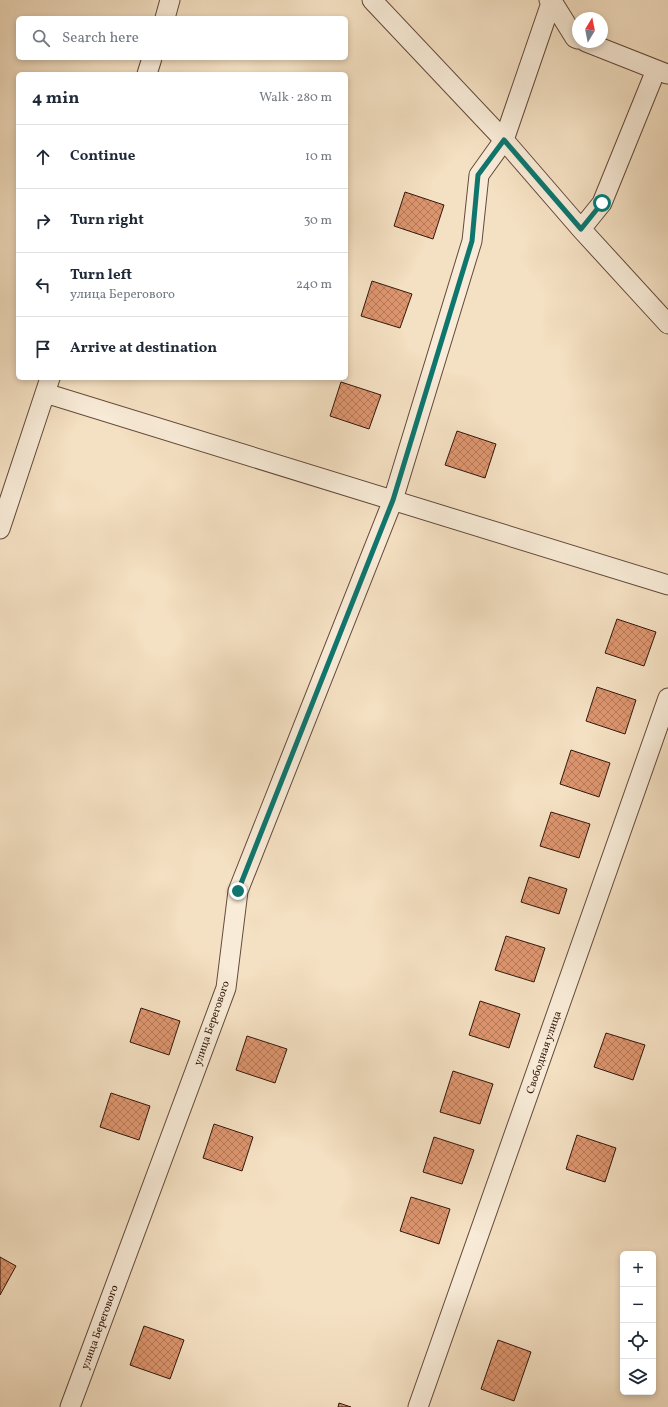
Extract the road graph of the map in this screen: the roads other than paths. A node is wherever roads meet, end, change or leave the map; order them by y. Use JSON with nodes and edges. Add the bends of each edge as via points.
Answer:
{"nodes":[{"id":1,"x":170,"y":0,"type":"edge"},
{"id":2,"x":372,"y":0,"type":"edge"},
{"id":3,"x":551,"y":0,"type":"edge"},
{"id":4,"x":166,"y":16,"type":"edge"},
{"id":5,"x":572,"y":33,"type":"edge"},
{"id":6,"x":601,"y":48,"type":"edge"},
{"id":7,"x":151,"y":60,"type":"edge"},
{"id":8,"x":148,"y":72,"type":"edge"},
{"id":9,"x":662,"y":72,"type":"edge"},
{"id":10,"x":504,"y":140,"type":"junction"},
{"id":11,"x":581,"y":229,"type":"junction"},
{"id":12,"x":668,"y":324,"type":"edge"},
{"id":13,"x":47,"y":386,"type":"edge"},
{"id":14,"x":393,"y":500,"type":"junction"},
{"id":15,"x":0,"y":529,"type":"edge"},
{"id":16,"x":668,"y":585,"type":"edge"},
{"id":17,"x":668,"y":698,"type":"edge"},
{"id":18,"x":70,"y":1407,"type":"edge"},
{"id":19,"x":418,"y":1407,"type":"edge"}],
"edges":[{"from":1,"to":4,"type":"street"},
{"from":2,"to":10,"type":"street"},
{"from":3,"to":5,"type":"street"},
{"from":3,"to":10,"type":"street","name":"улица Берегового"},
{"from":6,"to":9,"type":"street"},
{"from":7,"to":8,"type":"street"},
{"from":9,"to":11,"type":"street","via":[[602,203]]},
{"from":10,"to":11,"type":"street"},
{"from":10,"to":14,"type":"street","name":"улица Берегового","via":[[478,175],[472,241]]},
{"from":11,"to":12,"type":"street"},
{"from":13,"to":14,"type":"street"},
{"from":13,"to":15,"type":"street"},
{"from":14,"to":16,"type":"street"},
{"from":14,"to":18,"type":"street","name":"улица Берегового","via":[[238,891],[226,988]]},
{"from":17,"to":19,"type":"street","name":"Свободная улица"}]}
